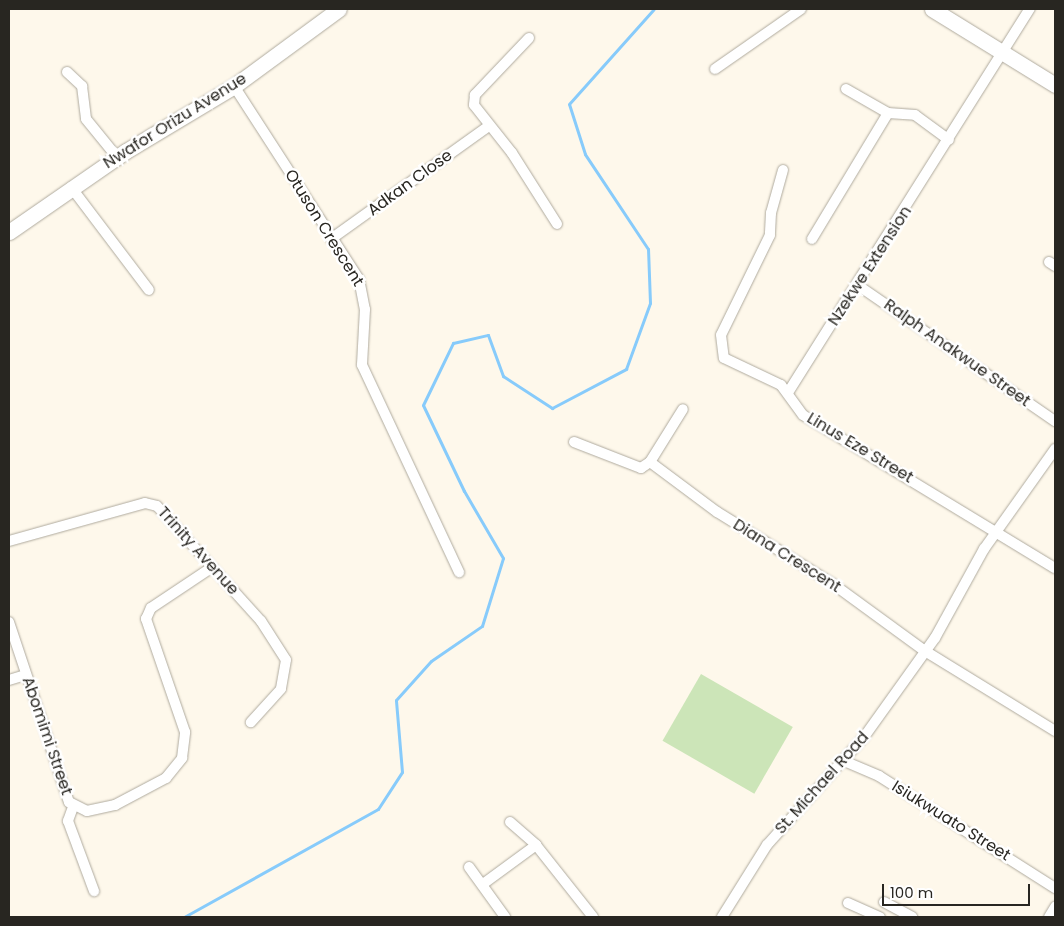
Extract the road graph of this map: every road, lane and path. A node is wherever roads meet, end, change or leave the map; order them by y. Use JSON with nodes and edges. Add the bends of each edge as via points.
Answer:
{"nodes":[{"id":1,"x":339,"y":9,"type":"edge"},
{"id":2,"x":801,"y":9,"type":"edge"},
{"id":3,"x":932,"y":9,"type":"edge"},
{"id":4,"x":1030,"y":9,"type":"edge"},
{"id":5,"x":529,"y":38,"type":"dead end"},
{"id":6,"x":1004,"y":52,"type":"junction"},
{"id":7,"x":715,"y":70,"type":"dead end"},
{"id":8,"x":68,"y":72,"type":"dead end"},
{"id":9,"x":1055,"y":85,"type":"edge"},
{"id":10,"x":234,"y":86,"type":"junction"},
{"id":11,"x":846,"y":89,"type":"dead end"},
{"id":12,"x":888,"y":113,"type":"junction"},
{"id":13,"x":489,"y":126,"type":"junction"},
{"id":14,"x":949,"y":140,"type":"junction"},
{"id":15,"x":117,"y":157,"type":"junction"},
{"id":16,"x":783,"y":170,"type":"dead end"},
{"id":17,"x":71,"y":187,"type":"junction"},
{"id":18,"x":557,"y":224,"type":"dead end"},
{"id":19,"x":9,"y":232,"type":"edge"},
{"id":20,"x":331,"y":239,"type":"junction"},
{"id":21,"x":812,"y":239,"type":"dead end"},
{"id":22,"x":858,"y":286,"type":"junction"},
{"id":23,"x":149,"y":290,"type":"dead end"},
{"id":24,"x":789,"y":391,"type":"junction"},
{"id":25,"x":683,"y":409,"type":"dead end"},
{"id":26,"x":1055,"y":421,"type":"edge"},
{"id":27,"x":574,"y":442,"type":"dead end"},
{"id":28,"x":1055,"y":449,"type":"edge"},
{"id":29,"x":650,"y":462,"type":"junction"},
{"id":30,"x":998,"y":530,"type":"junction"},
{"id":31,"x":9,"y":541,"type":"edge"},
{"id":32,"x":211,"y":568,"type":"junction"},
{"id":33,"x":1055,"y":568,"type":"edge"},
{"id":34,"x":459,"y":572,"type":"dead end"},
{"id":35,"x":9,"y":622,"type":"edge"},
{"id":36,"x":925,"y":651,"type":"junction"},
{"id":37,"x":25,"y":675,"type":"junction"},
{"id":38,"x":9,"y":680,"type":"edge"},
{"id":39,"x":251,"y":722,"type":"dead end"},
{"id":40,"x":1055,"y":731,"type":"edge"},
{"id":41,"x":844,"y":761,"type":"junction"},
{"id":42,"x":73,"y":807,"type":"junction"},
{"id":43,"x":510,"y":822,"type":"dead end"},
{"id":44,"x":536,"y":845,"type":"junction"},
{"id":45,"x":469,"y":867,"type":"dead end"},
{"id":46,"x":483,"y":884,"type":"junction"},
{"id":47,"x":1055,"y":888,"type":"edge"},
{"id":48,"x":94,"y":891,"type":"dead end"},
{"id":49,"x":848,"y":903,"type":"dead end"},
{"id":50,"x":1055,"y":907,"type":"edge"},
{"id":51,"x":588,"y":916,"type":"edge"},
{"id":52,"x":506,"y":917,"type":"edge"},
{"id":53,"x":722,"y":917,"type":"edge"},
{"id":54,"x":880,"y":917,"type":"edge"},
{"id":55,"x":887,"y":917,"type":"edge"},
{"id":56,"x":912,"y":917,"type":"edge"},
{"id":57,"x":1049,"y":917,"type":"edge"}],
"edges":[{"from":1,"to":10,"type":"street","name":"Nwafor Orizu Avenue"},
{"from":2,"to":7,"type":"street"},
{"from":3,"to":6,"type":"street"},
{"from":4,"to":6,"type":"street","name":"Nzekwe Extension"},
{"from":5,"to":13,"type":"street","via":[[475,95],[476,111]]},
{"from":6,"to":9,"type":"street"},
{"from":6,"to":14,"type":"street","name":"Nzekwe Extension"},
{"from":8,"to":15,"type":"street","via":[[82,86],[86,119]]},
{"from":10,"to":15,"type":"street","name":"Nwafor Orizu Avenue"},
{"from":10,"to":20,"type":"street","name":"Otuson Crescent"},
{"from":11,"to":12,"type":"street"},
{"from":12,"to":14,"type":"street","via":[[915,115]]},
{"from":12,"to":21,"type":"street"},
{"from":13,"to":18,"type":"street","via":[[512,153]]},
{"from":13,"to":20,"type":"street","name":"Adkan Close"},
{"from":14,"to":22,"type":"street","name":"Nzekwe Extension"},
{"from":15,"to":17,"type":"street","name":"Nwafor Orizu Avenue"},
{"from":16,"to":24,"type":"street","via":[[771,213],[770,235],[719,344],[724,358]]},
{"from":17,"to":19,"type":"street","name":"Nwafor Orizu Avenue"},
{"from":17,"to":23,"type":"street"},
{"from":20,"to":34,"type":"street","name":"Otuson Crescent","via":[[363,288],[360,354],[368,380]]},
{"from":22,"to":24,"type":"street","name":"Nzekwe Extension"},
{"from":22,"to":26,"type":"street","name":"Ralph Anakwue Street"},
{"from":24,"to":30,"type":"street","name":"Linus Eze Street","via":[[803,415]]},
{"from":25,"to":29,"type":"street"},
{"from":27,"to":29,"type":"street","via":[[637,468]]},
{"from":28,"to":30,"type":"street","name":"St. Michael Road"},
{"from":29,"to":36,"type":"street","name":"Diana Crescent","via":[[717,512],[833,584]]},
{"from":30,"to":33,"type":"street","name":"Linus Eze Street"},
{"from":30,"to":36,"type":"street","name":"St. Michael Road"},
{"from":31,"to":32,"type":"street","name":"Trinity Avenue","via":[[149,502],[162,509]]},
{"from":32,"to":39,"type":"street","name":"Trinity Avenue","via":[[261,621],[286,660],[281,689]]},
{"from":32,"to":42,"type":"street","name":"Abomimi Street","via":[[151,608],[146,619],[185,732],[182,758],[166,778],[151,788],[88,811]]},
{"from":35,"to":37,"type":"street","name":"Abomimi Street"},
{"from":36,"to":40,"type":"street","name":"Diana Crescent"},
{"from":36,"to":41,"type":"street","name":"St. Michael Road"},
{"from":37,"to":38,"type":"street"},
{"from":37,"to":42,"type":"street","name":"Abomimi Street"},
{"from":41,"to":47,"type":"street","name":"Isiukwuato Street","via":[[879,776]]},
{"from":41,"to":53,"type":"street","name":"St. Michael Road","via":[[767,845]]},
{"from":42,"to":48,"type":"street","via":[[68,821]]},
{"from":43,"to":44,"type":"street"},
{"from":44,"to":46,"type":"street"},
{"from":44,"to":51,"type":"street"},
{"from":45,"to":46,"type":"street"},
{"from":46,"to":52,"type":"street"},
{"from":49,"to":54,"type":"street"},
{"from":50,"to":57,"type":"street"},
{"from":55,"to":56,"type":"street","via":[[888,904]]}]}
